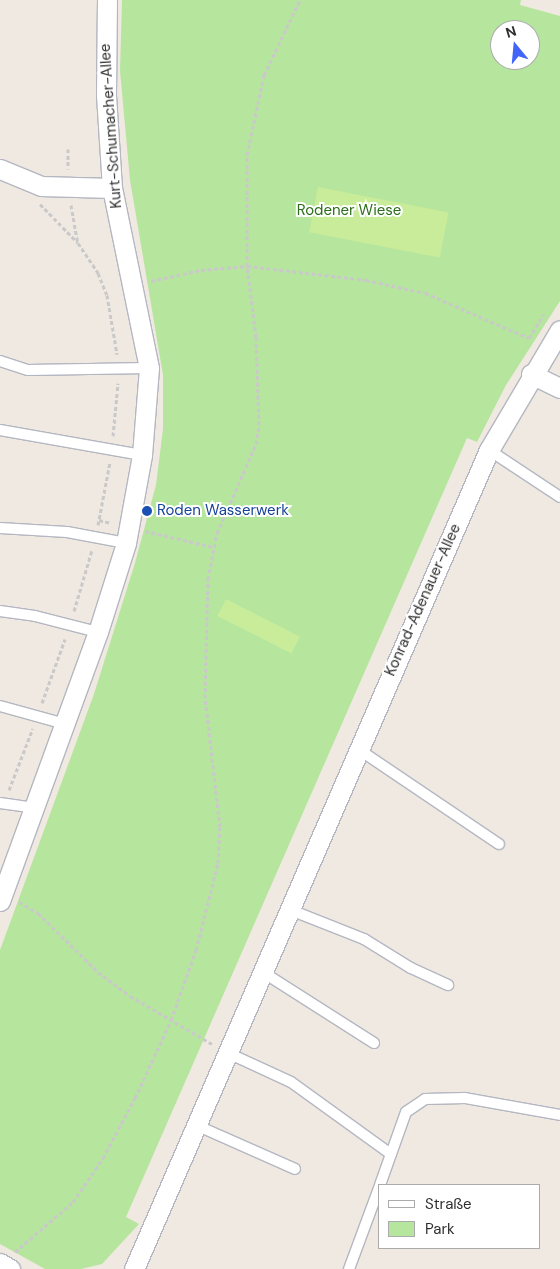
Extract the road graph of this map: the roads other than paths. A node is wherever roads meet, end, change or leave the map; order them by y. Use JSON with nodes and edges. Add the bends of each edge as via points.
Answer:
{"nodes":[{"id":1,"x":107,"y":0,"type":"edge"},
{"id":2,"x":0,"y":169,"type":"edge"},
{"id":3,"x":112,"y":188,"type":"junction"},
{"id":4,"x":560,"y":330,"type":"edge"},
{"id":5,"x":0,"y":361,"type":"edge"},
{"id":6,"x":148,"y":368,"type":"junction"},
{"id":7,"x":531,"y":374,"type":"junction"},
{"id":8,"x":560,"y":388,"type":"edge"},
{"id":9,"x":0,"y":430,"type":"edge"},
{"id":10,"x":489,"y":450,"type":"junction"},
{"id":11,"x":142,"y":455,"type":"junction"},
{"id":12,"x":560,"y":496,"type":"edge"},
{"id":13,"x":0,"y":528,"type":"edge"},
{"id":14,"x":131,"y":536,"type":"junction"},
{"id":15,"x":0,"y":611,"type":"edge"},
{"id":16,"x":98,"y":632,"type":"junction"},
{"id":17,"x":0,"y":706,"type":"edge"},
{"id":18,"x":65,"y":724,"type":"junction"},
{"id":19,"x":358,"y":749,"type":"junction"},
{"id":20,"x":2,"y":804,"type":"edge"},
{"id":21,"x":35,"y":808,"type":"junction"},
{"id":22,"x":499,"y":844,"type":"dead end"},
{"id":23,"x":0,"y":898,"type":"edge"},
{"id":24,"x":288,"y":909,"type":"junction"},
{"id":25,"x":261,"y":971,"type":"junction"},
{"id":26,"x":448,"y":985,"type":"dead end"},
{"id":27,"x":374,"y":1043,"type":"dead end"},
{"id":28,"x":228,"y":1053,"type":"junction"},
{"id":29,"x":560,"y":1115,"type":"edge"},
{"id":30,"x":198,"y":1126,"type":"junction"},
{"id":31,"x":391,"y":1154,"type":"junction"},
{"id":32,"x":295,"y":1169,"type":"dead end"},
{"id":33,"x":380,"y":1184,"type":"edge"},
{"id":34,"x":378,"y":1190,"type":"edge"},
{"id":35,"x":134,"y":1269,"type":"edge"},
{"id":36,"x":349,"y":1269,"type":"edge"}],
"edges":[{"from":1,"to":3,"type":"street","name":"Kurt-Schumacher-Allee","via":[[106,75]]},
{"from":2,"to":3,"type":"street","via":[[28,183],[68,189]]},
{"from":3,"to":6,"type":"street","name":"Kurt-Schumacher-Allee"},
{"from":4,"to":7,"type":"street","name":"Konrad-Adenauer-Allee"},
{"from":5,"to":6,"type":"lane","via":[[28,370]]},
{"from":6,"to":11,"type":"street","name":"Kurt-Schumacher-Allee"},
{"from":7,"to":8,"type":"street"},
{"from":7,"to":10,"type":"street","name":"Konrad-Adenauer-Allee"},
{"from":9,"to":11,"type":"lane"},
{"from":10,"to":12,"type":"lane"},
{"from":10,"to":19,"type":"street","name":"Konrad-Adenauer-Allee"},
{"from":11,"to":14,"type":"street","name":"Kurt-Schumacher-Allee"},
{"from":13,"to":14,"type":"lane"},
{"from":14,"to":16,"type":"street","name":"Kurt-Schumacher-Allee"},
{"from":15,"to":16,"type":"lane","via":[[71,623]]},
{"from":16,"to":18,"type":"street","name":"Kurt-Schumacher-Allee"},
{"from":17,"to":18,"type":"lane"},
{"from":18,"to":21,"type":"street","name":"Kurt-Schumacher-Allee"},
{"from":19,"to":22,"type":"lane"},
{"from":19,"to":24,"type":"street","name":"Konrad-Adenauer-Allee"},
{"from":20,"to":21,"type":"lane"},
{"from":21,"to":23,"type":"street","name":"Kurt-Schumacher-Allee"},
{"from":24,"to":25,"type":"street","name":"Konrad-Adenauer-Allee"},
{"from":24,"to":26,"type":"lane","via":[[364,939],[411,968]]},
{"from":25,"to":27,"type":"lane"},
{"from":25,"to":28,"type":"street","name":"Konrad-Adenauer-Allee"},
{"from":28,"to":30,"type":"street","name":"Konrad-Adenauer-Allee"},
{"from":28,"to":31,"type":"lane","via":[[291,1082]]},
{"from":29,"to":31,"type":"lane","via":[[465,1098],[425,1099],[406,1112]]},
{"from":30,"to":32,"type":"lane"},
{"from":30,"to":35,"type":"street","name":"Konrad-Adenauer-Allee"},
{"from":31,"to":33,"type":"lane"},
{"from":34,"to":36,"type":"lane"}]}
